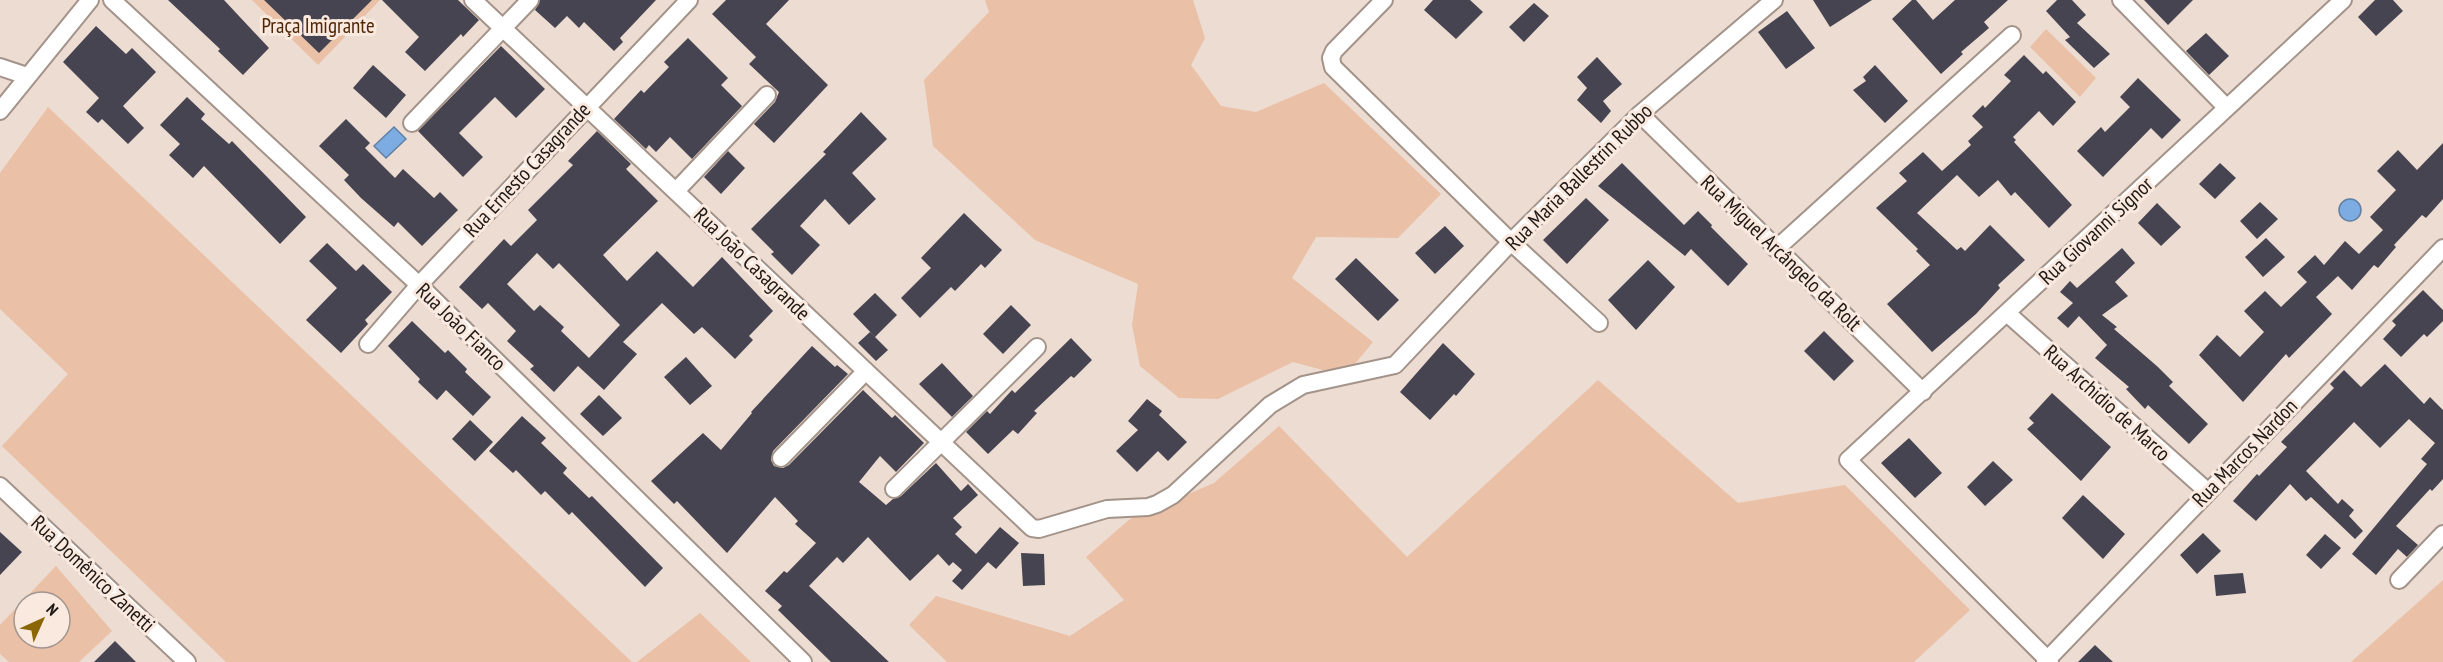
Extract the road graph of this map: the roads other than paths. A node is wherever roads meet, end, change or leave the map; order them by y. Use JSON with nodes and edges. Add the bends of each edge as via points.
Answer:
{"nodes":[{"id":1,"x":90,"y":0,"type":"edge"},
{"id":2,"x":112,"y":0,"type":"edge"},
{"id":3,"x":473,"y":0,"type":"edge"},
{"id":4,"x":530,"y":0,"type":"edge"},
{"id":5,"x":689,"y":0,"type":"edge"},
{"id":6,"x":1384,"y":0,"type":"edge"},
{"id":7,"x":1773,"y":0,"type":"edge"},
{"id":8,"x":2121,"y":0,"type":"edge"},
{"id":9,"x":2343,"y":0,"type":"edge"},
{"id":10,"x":503,"y":27,"type":"junction"},
{"id":11,"x":2012,"y":35,"type":"dead end"},
{"id":12,"x":0,"y":67,"type":"edge"},
{"id":13,"x":27,"y":76,"type":"junction"},
{"id":14,"x":767,"y":95,"type":"dead end"},
{"id":15,"x":586,"y":107,"type":"junction"},
{"id":16,"x":2226,"y":107,"type":"junction"},
{"id":17,"x":0,"y":111,"type":"edge"},
{"id":18,"x":1640,"y":114,"type":"junction"},
{"id":19,"x":412,"y":123,"type":"dead end"},
{"id":20,"x":676,"y":191,"type":"junction"},
{"id":21,"x":1511,"y":242,"type":"junction"},
{"id":22,"x":2443,"y":248,"type":"edge"},
{"id":23,"x":1776,"y":249,"type":"junction"},
{"id":24,"x":419,"y":285,"type":"junction"},
{"id":25,"x":2007,"y":314,"type":"junction"},
{"id":26,"x":1599,"y":323,"type":"dead end"},
{"id":27,"x":368,"y":344,"type":"dead end"},
{"id":28,"x":1037,"y":347,"type":"dead end"},
{"id":29,"x":865,"y":372,"type":"junction"},
{"id":30,"x":1923,"y":392,"type":"junction"},
{"id":31,"x":940,"y":442,"type":"junction"},
{"id":32,"x":781,"y":458,"type":"dead end"},
{"id":33,"x":0,"y":486,"type":"edge"},
{"id":34,"x":894,"y":489,"type":"dead end"},
{"id":35,"x":2207,"y":491,"type":"junction"},
{"id":36,"x":1032,"y":528,"type":"joint"},
{"id":37,"x":2443,"y":534,"type":"edge"},
{"id":38,"x":2399,"y":580,"type":"dead end"},
{"id":39,"x":2048,"y":661,"type":"edge"},
{"id":40,"x":187,"y":662,"type":"edge"},
{"id":41,"x":803,"y":662,"type":"edge"}],
"edges":[{"from":1,"to":13,"type":"street"},
{"from":2,"to":24,"type":"street","name":"Rua João Fianco"},
{"from":3,"to":10,"type":"street","name":"Rua João Casagrande"},
{"from":4,"to":10,"type":"street"},
{"from":5,"to":15,"type":"street","name":"Rua Ernesto Casagrande"},
{"from":6,"to":21,"type":"street","via":[[1334,51],[1333,67]]},
{"from":7,"to":18,"type":"street","name":"Rua Maria Ballestrin Rubbo"},
{"from":8,"to":16,"type":"street"},
{"from":9,"to":16,"type":"street","name":"Rua Giovanni Signor"},
{"from":10,"to":15,"type":"street","name":"Rua João Casagrande"},
{"from":10,"to":19,"type":"street"},
{"from":11,"to":23,"type":"street"},
{"from":12,"to":13,"type":"street"},
{"from":13,"to":17,"type":"street"},
{"from":14,"to":20,"type":"street"},
{"from":15,"to":20,"type":"street","name":"Rua João Casagrande"},
{"from":15,"to":24,"type":"street","name":"Rua Ernesto Casagrande"},
{"from":16,"to":25,"type":"street","name":"Rua Giovanni Signor"},
{"from":18,"to":21,"type":"street","name":"Rua Maria Ballestrin Rubbo"},
{"from":18,"to":23,"type":"street","name":"Rua Miguel Arcângelo da Rolt"},
{"from":20,"to":29,"type":"street","name":"Rua João Casagrande"},
{"from":21,"to":26,"type":"street"},
{"from":21,"to":36,"type":"street","name":"Rua Maria Ballestrin Rubbo","via":[[1395,365],[1303,385],[1270,405],[1173,495],[1157,504],[1107,509],[1047,529]]},
{"from":22,"to":35,"type":"street","name":"Rua Marcos Nardon"},
{"from":23,"to":30,"type":"street","name":"Rua Miguel Arcângelo da Rolt"},
{"from":24,"to":27,"type":"street","name":"Rua Ernesto Casagrande"},
{"from":24,"to":41,"type":"street","name":"Rua João Fianco"},
{"from":25,"to":30,"type":"street","name":"Rua Giovanni Signor"},
{"from":25,"to":35,"type":"street","name":"Rua Archidio de Marco"},
{"from":28,"to":31,"type":"street"},
{"from":29,"to":31,"type":"street","name":"Rua João Casagrande"},
{"from":29,"to":32,"type":"street"},
{"from":30,"to":39,"type":"street","name":"Rua Giovanni Signor","via":[[1848,460]]},
{"from":31,"to":34,"type":"street"},
{"from":31,"to":36,"type":"street","name":"Rua João Casagrande"},
{"from":33,"to":40,"type":"street","name":"Rua Domênico Zanetti"},
{"from":35,"to":39,"type":"street","name":"Rua Marcos Nardon"},
{"from":37,"to":38,"type":"street"}]}
